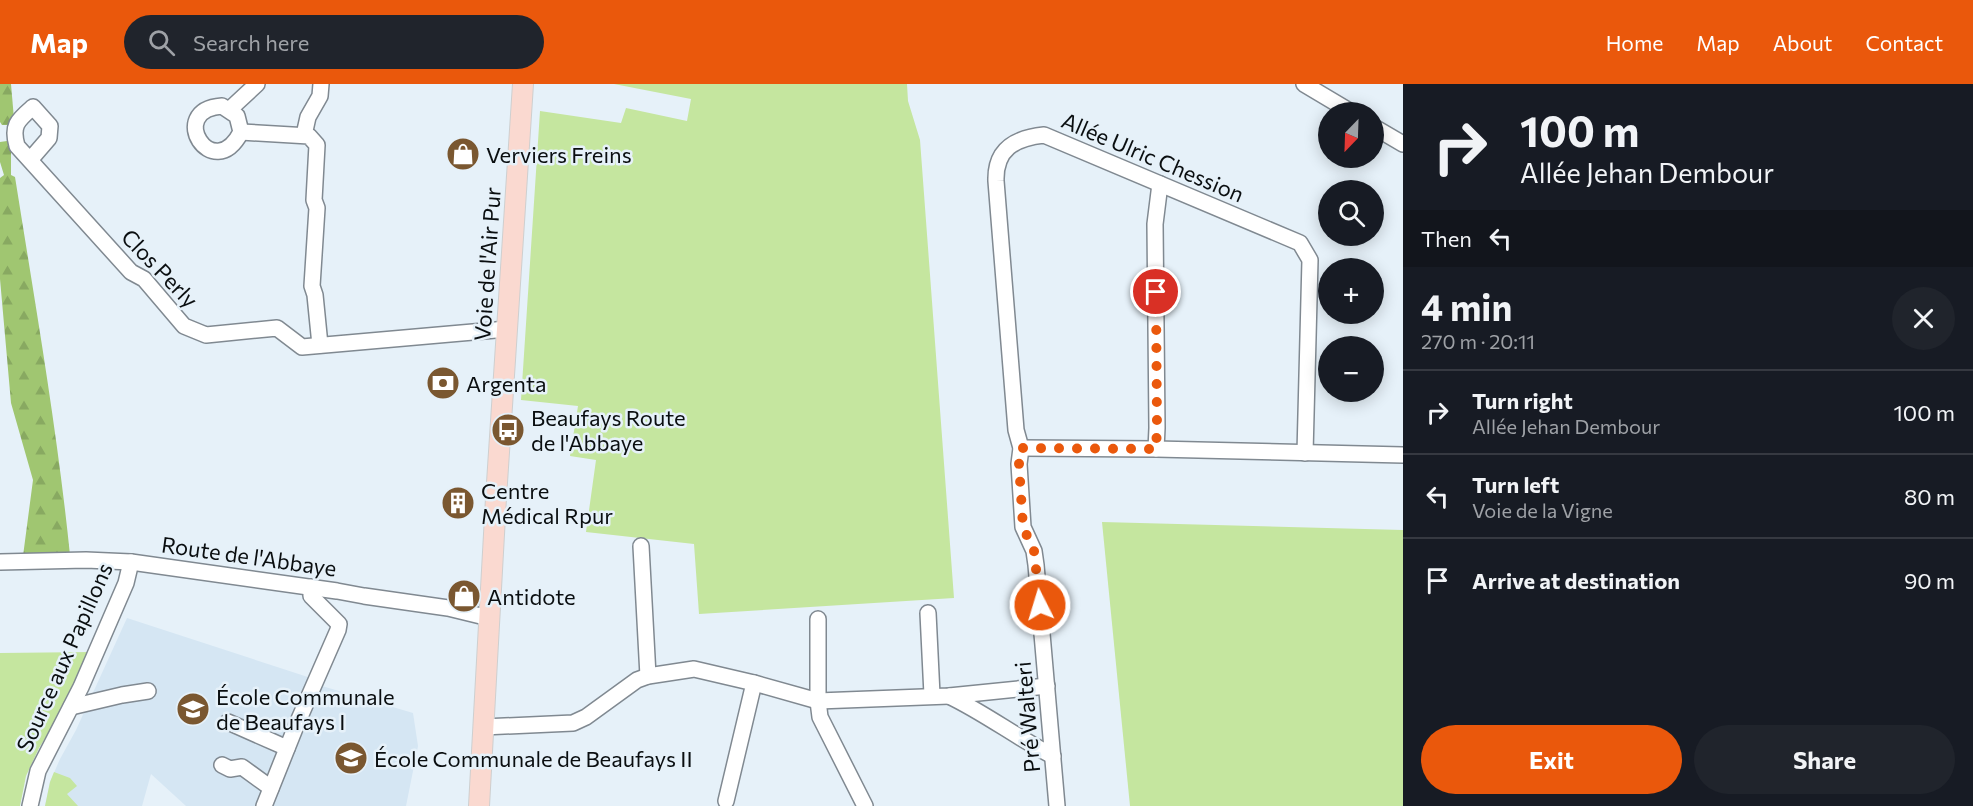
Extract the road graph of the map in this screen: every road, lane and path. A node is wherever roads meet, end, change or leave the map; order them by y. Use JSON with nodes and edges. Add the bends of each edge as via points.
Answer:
{"nodes":[{"id":1,"x":257,"y":84,"type":"edge"},
{"id":2,"x":321,"y":84,"type":"edge"},
{"id":3,"x":523,"y":84,"type":"edge"},
{"id":4,"x":1304,"y":84,"type":"edge"},
{"id":5,"x":1334,"y":102,"type":"edge"},
{"id":6,"x":229,"y":110,"type":"junction"},
{"id":7,"x":242,"y":132,"type":"junction"},
{"id":8,"x":1384,"y":133,"type":"edge"},
{"id":9,"x":304,"y":135,"type":"junction"},
{"id":10,"x":1403,"y":144,"type":"edge"},
{"id":11,"x":30,"y":160,"type":"dead end"},
{"id":12,"x":1160,"y":184,"type":"junction"},
{"id":13,"x":507,"y":329,"type":"junction"},
{"id":14,"x":320,"y":345,"type":"junction"},
{"id":15,"x":1021,"y":448,"type":"junction"},
{"id":16,"x":1156,"y":449,"type":"junction"},
{"id":17,"x":1305,"y":453,"type":"junction"},
{"id":18,"x":1403,"y":455,"type":"edge"},
{"id":19,"x":641,"y":546,"type":"dead end"},
{"id":20,"x":0,"y":562,"type":"edge"},
{"id":21,"x":131,"y":562,"type":"junction"},
{"id":22,"x":311,"y":587,"type":"junction"},
{"id":23,"x":928,"y":613,"type":"dead end"},
{"id":24,"x":489,"y":618,"type":"junction"},
{"id":25,"x":818,"y":619,"type":"dead end"},
{"id":26,"x":648,"y":676,"type":"junction"},
{"id":27,"x":754,"y":683,"type":"junction"},
{"id":28,"x":1047,"y":686,"type":"junction"},
{"id":29,"x":148,"y":691,"type":"dead end"},
{"id":30,"x":932,"y":695,"type":"junction"},
{"id":31,"x":949,"y":696,"type":"junction"},
{"id":32,"x":818,"y":701,"type":"junction"},
{"id":33,"x":71,"y":707,"type":"junction"},
{"id":34,"x":228,"y":722,"type":"dead end"},
{"id":35,"x":483,"y":727,"type":"junction"},
{"id":36,"x":287,"y":748,"type":"junction"},
{"id":37,"x":1053,"y":756,"type":"junction"},
{"id":38,"x":222,"y":765,"type":"dead end"},
{"id":39,"x":267,"y":797,"type":"edge"},
{"id":40,"x":726,"y":801,"type":"dead end"},
{"id":41,"x":30,"y":806,"type":"edge"},
{"id":42,"x":479,"y":806,"type":"edge"},
{"id":43,"x":865,"y":806,"type":"edge"},
{"id":44,"x":1057,"y":806,"type":"edge"}],
"edges":[{"from":1,"to":6,"type":"street"},
{"from":2,"to":9,"type":"street"},
{"from":3,"to":13,"type":"main road","name":"Voie de l'Air Pur"},
{"from":4,"to":5,"type":"street"},
{"from":6,"to":7,"type":"street","via":[[237,116]]},
{"from":6,"to":7,"type":"street","via":[[222,105],[202,111],[195,124],[198,140],[209,150],[218,151],[236,142]]},
{"from":7,"to":9,"type":"street"},
{"from":8,"to":10,"type":"street"},
{"from":9,"to":14,"type":"street","via":[[317,145],[312,286]]},
{"from":11,"to":14,"type":"street","name":"Clos Perly","via":[[184,326],[206,335],[277,328],[302,347]]},
{"from":12,"to":15,"type":"street","name":"Allée Ulric Chession","via":[[1044,135],[1026,137],[1004,152],[996,181],[1016,430]]},
{"from":12,"to":16,"type":"street","via":[[1155,224]]},
{"from":12,"to":17,"type":"street","name":"Allée Ulric Chession","via":[[1300,243],[1310,260]]},
{"from":13,"to":14,"type":"street","name":"Clos Perly"},
{"from":13,"to":24,"type":"main road","name":"Voie de l'Air Pur"},
{"from":15,"to":16,"type":"street"},
{"from":15,"to":28,"type":"street","name":"Pré Walteri","via":[[1023,527],[1034,551]]},
{"from":16,"to":17,"type":"street"},
{"from":17,"to":18,"type":"street"},
{"from":19,"to":26,"type":"street"},
{"from":20,"to":21,"type":"street","name":"Route de l'Abbaye"},
{"from":21,"to":22,"type":"street","name":"Route de l'Abbaye"},
{"from":21,"to":33,"type":"street","name":"Source aux Papillons","via":[[119,601]]},
{"from":22,"to":24,"type":"street","name":"Route de l'Abbaye"},
{"from":22,"to":36,"type":"street","via":[[311,596],[339,624]]},
{"from":23,"to":30,"type":"street"},
{"from":24,"to":35,"type":"main road","name":"Voie de l'Air Pur"},
{"from":25,"to":32,"type":"street"},
{"from":26,"to":27,"type":"street","via":[[694,669]]},
{"from":26,"to":35,"type":"street","via":[[573,723]]},
{"from":27,"to":32,"type":"street"},
{"from":27,"to":40,"type":"street"},
{"from":28,"to":31,"type":"street"},
{"from":28,"to":37,"type":"street","name":"Pré Walteri"},
{"from":29,"to":33,"type":"street"},
{"from":30,"to":31,"type":"street"},
{"from":30,"to":32,"type":"street"},
{"from":31,"to":37,"type":"street"},
{"from":32,"to":43,"type":"street","via":[[820,717]]},
{"from":33,"to":41,"type":"street","name":"Source aux Papillons","via":[[38,771]]},
{"from":34,"to":36,"type":"street"},
{"from":35,"to":42,"type":"main road","name":"Voie de l'Air Pur"},
{"from":36,"to":39,"type":"street"},
{"from":37,"to":44,"type":"street","name":"Pré Walteri"},
{"from":38,"to":39,"type":"street","via":[[242,768]]}]}
